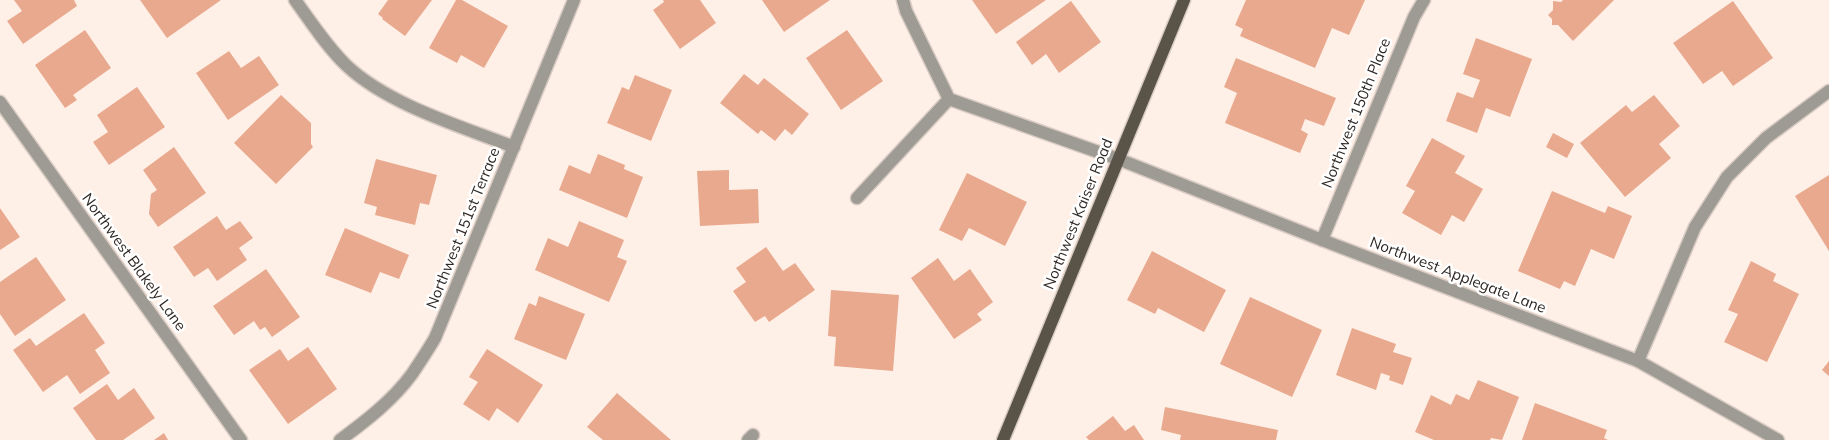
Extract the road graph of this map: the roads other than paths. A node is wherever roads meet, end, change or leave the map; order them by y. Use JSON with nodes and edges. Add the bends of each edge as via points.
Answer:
{"nodes":[{"id":1,"x":295,"y":0,"type":"edge"},
{"id":2,"x":574,"y":0,"type":"edge"},
{"id":3,"x":903,"y":0,"type":"edge"},
{"id":4,"x":1184,"y":0,"type":"edge"},
{"id":5,"x":1424,"y":0,"type":"edge"},
{"id":6,"x":1829,"y":91,"type":"edge"},
{"id":7,"x":949,"y":99,"type":"junction"},
{"id":8,"x":0,"y":102,"type":"edge"},
{"id":9,"x":514,"y":147,"type":"junction"},
{"id":10,"x":1118,"y":160,"type":"junction"},
{"id":11,"x":857,"y":198,"type":"dead end"},
{"id":12,"x":1322,"y":240,"type":"junction"},
{"id":13,"x":1638,"y":361,"type":"junction"},
{"id":14,"x":242,"y":440,"type":"edge"},
{"id":15,"x":340,"y":440,"type":"edge"},
{"id":16,"x":1003,"y":440,"type":"edge"},
{"id":17,"x":1778,"y":440,"type":"edge"}],
"edges":[{"from":1,"to":9,"type":"street","via":[[347,66],[373,86],[399,101]]},
{"from":2,"to":9,"type":"street","name":"Northwest 151st Terrace"},
{"from":3,"to":7,"type":"street"},
{"from":4,"to":10,"type":"main road","name":"Northwest Kaiser Road"},
{"from":5,"to":12,"type":"street","name":"Northwest 150th Place","via":[[1414,17]]},
{"from":6,"to":13,"type":"street","via":[[1766,138],[1727,177],[1696,226]]},
{"from":7,"to":10,"type":"street","name":"Northwest Applegate Lane"},
{"from":7,"to":11,"type":"street"},
{"from":8,"to":14,"type":"street","name":"Northwest Blakely Lane"},
{"from":9,"to":15,"type":"street","name":"Northwest 151st Terrace","via":[[435,338],[394,395]]},
{"from":10,"to":12,"type":"street","name":"Northwest Applegate Lane"},
{"from":10,"to":16,"type":"main road","name":"Northwest Kaiser Road"},
{"from":12,"to":13,"type":"street","name":"Northwest Applegate Lane"},
{"from":13,"to":17,"type":"street","name":"Northwest Applegate Lane"}]}
